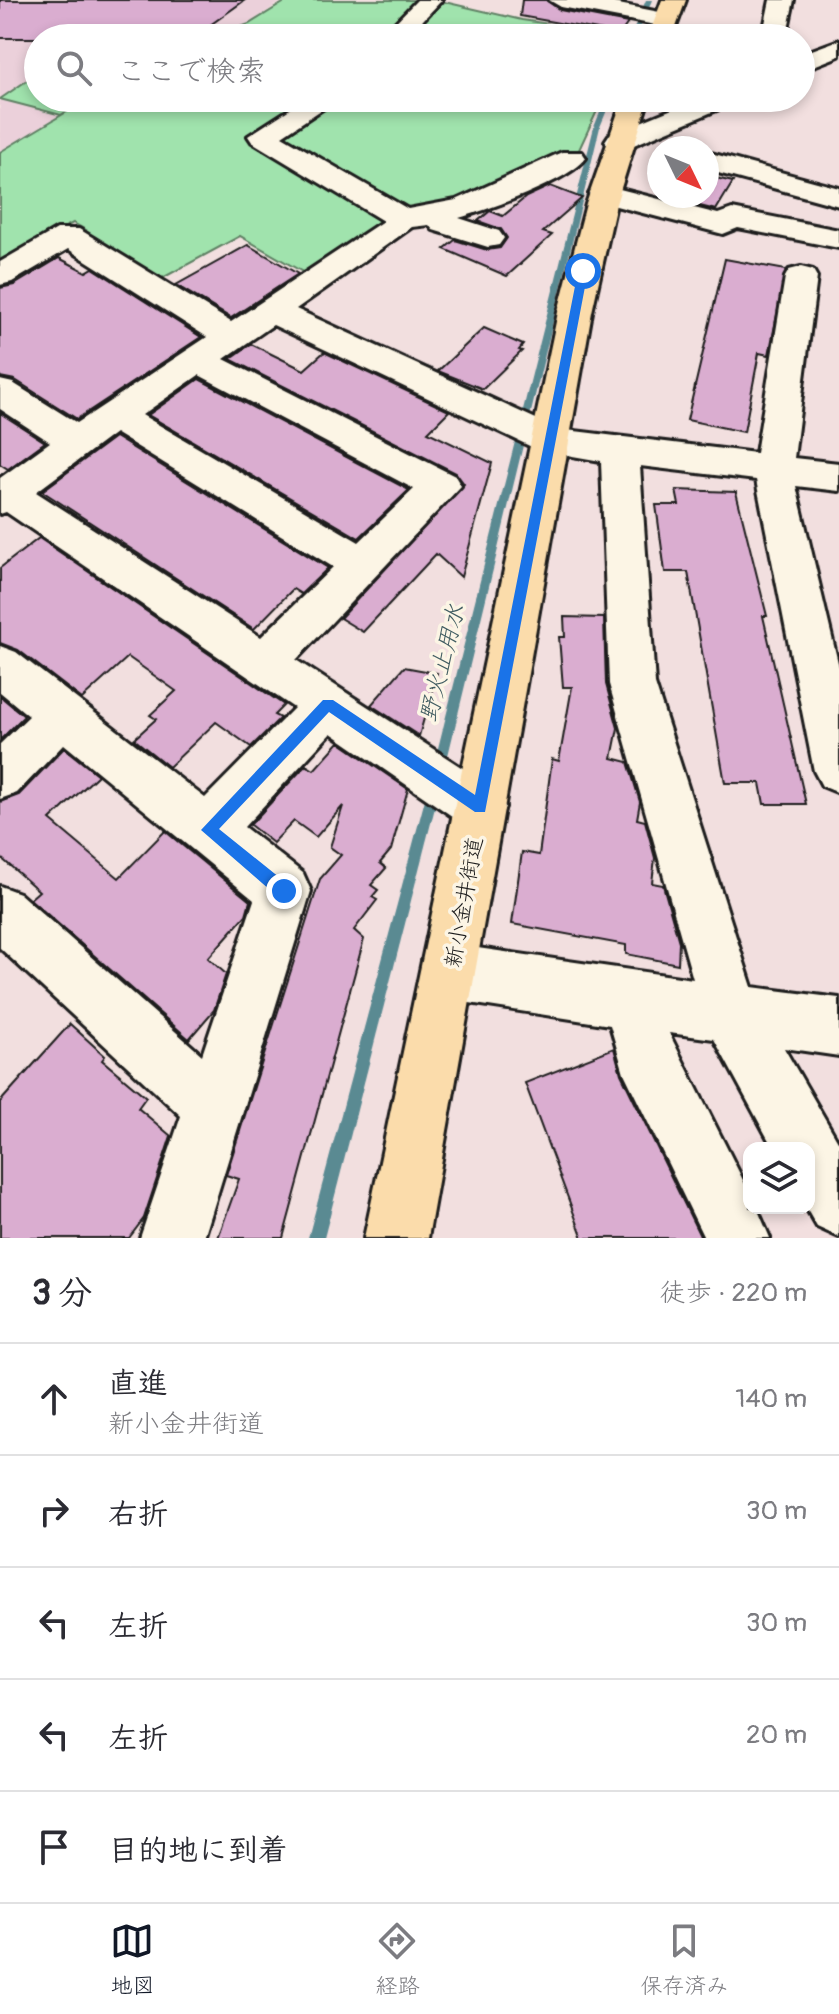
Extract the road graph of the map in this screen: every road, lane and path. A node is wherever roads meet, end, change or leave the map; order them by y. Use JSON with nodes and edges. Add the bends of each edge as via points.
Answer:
{"nodes":[{"id":1,"x":430,"y":0,"type":"edge"},
{"id":2,"x":561,"y":0,"type":"edge"},
{"id":3,"x":782,"y":0,"type":"edge"},
{"id":4,"x":606,"y":8,"type":"junction"},
{"id":5,"x":657,"y":18,"type":"edge"},
{"id":6,"x":406,"y":24,"type":"edge"},
{"id":7,"x":595,"y":24,"type":"edge"},
{"id":8,"x":777,"y":24,"type":"edge"},
{"id":9,"x":839,"y":47,"type":"edge"},
{"id":10,"x":815,"y":57,"type":"edge"},
{"id":11,"x":302,"y":112,"type":"edge"},
{"id":12,"x":637,"y":112,"type":"edge"},
{"id":13,"x":697,"y":112,"type":"edge"},
{"id":14,"x":639,"y":144,"type":"edge"},
{"id":15,"x":572,"y":158,"type":"dead end"},
{"id":16,"x":719,"y":164,"type":"edge"},
{"id":17,"x":785,"y":181,"type":"junction"},
{"id":18,"x":604,"y":194,"type":"junction"},
{"id":19,"x":839,"y":197,"type":"edge"},
{"id":20,"x":436,"y":213,"type":"junction"},
{"id":21,"x":398,"y":219,"type":"junction"},
{"id":22,"x":762,"y":222,"type":"junction"},
{"id":23,"x":835,"y":230,"type":"edge"},
{"id":24,"x":488,"y":238,"type":"dead end"},
{"id":25,"x":0,"y":275,"type":"edge"},
{"id":26,"x":801,"y":277,"type":"dead end"},
{"id":27,"x":271,"y":311,"type":"junction"},
{"id":28,"x":231,"y":337,"type":"junction"},
{"id":29,"x":198,"y":360,"type":"junction"},
{"id":30,"x":0,"y":392,"type":"edge"},
{"id":31,"x":115,"y":416,"type":"junction"},
{"id":32,"x":531,"y":431,"type":"junction"},
{"id":33,"x":77,"y":441,"type":"junction"},
{"id":34,"x":620,"y":451,"type":"junction"},
{"id":35,"x":773,"y":469,"type":"junction"},
{"id":36,"x":839,"y":477,"type":"edge"},
{"id":37,"x":4,"y":496,"type":"edge"},
{"id":38,"x":360,"y":563,"type":"junction"},
{"id":39,"x":265,"y":662,"type":"junction"},
{"id":40,"x":0,"y":665,"type":"edge"},
{"id":41,"x":328,"y":704,"type":"junction"},
{"id":42,"x":62,"y":714,"type":"junction"},
{"id":43,"x":839,"y":771,"type":"edge"},
{"id":44,"x":0,"y":777,"type":"edge"},
{"id":45,"x":448,"y":786,"type":"junction"},
{"id":46,"x":208,"y":830,"type":"junction"},
{"id":47,"x":0,"y":912,"type":"edge"},
{"id":48,"x":450,"y":972,"type":"junction"},
{"id":49,"x":633,"y":1001,"type":"junction"},
{"id":50,"x":732,"y":1014,"type":"junction"},
{"id":51,"x":839,"y":1027,"type":"edge"},
{"id":52,"x":215,"y":1107,"type":"junction"},
{"id":53,"x":804,"y":1142,"type":"edge"},
{"id":54,"x":815,"y":1162,"type":"edge"},
{"id":55,"x":839,"y":1205,"type":"edge"},
{"id":56,"x":172,"y":1238,"type":"edge"},
{"id":57,"x":396,"y":1238,"type":"edge"},
{"id":58,"x":738,"y":1238,"type":"edge"}],
"edges":[{"from":1,"to":6,"type":"street"},
{"from":2,"to":4,"type":"street"},
{"from":3,"to":8,"type":"street"},
{"from":4,"to":5,"type":"street"},
{"from":4,"to":7,"type":"street"},
{"from":9,"to":10,"type":"street"},
{"from":11,"to":21,"type":"street","via":[[262,136]]},
{"from":12,"to":14,"type":"main road","name":"新小金井街道"},
{"from":13,"to":14,"type":"street"},
{"from":14,"to":18,"type":"main road","name":"新小金井街道"},
{"from":15,"to":20,"type":"street","via":[[499,196]]},
{"from":16,"to":17,"type":"street"},
{"from":17,"to":19,"type":"street"},
{"from":17,"to":22,"type":"street"},
{"from":18,"to":22,"type":"street","via":[[723,225],[732,218]]},
{"from":18,"to":32,"type":"main road","name":"新小金井街道"},
{"from":20,"to":21,"type":"street"},
{"from":20,"to":24,"type":"street","via":[[444,223]]},
{"from":21,"to":27,"type":"street","via":[[398,225]]},
{"from":22,"to":23,"type":"street"},
{"from":25,"to":28,"type":"street","via":[[68,236]]},
{"from":26,"to":35,"type":"street"},
{"from":27,"to":28,"type":"street"},
{"from":27,"to":32,"type":"street"},
{"from":28,"to":29,"type":"street"},
{"from":29,"to":31,"type":"street"},
{"from":29,"to":38,"type":"street","via":[[441,486]]},
{"from":30,"to":33,"type":"street"},
{"from":31,"to":33,"type":"street"},
{"from":31,"to":38,"type":"street"},
{"from":32,"to":34,"type":"street"},
{"from":32,"to":45,"type":"main road","name":"新小金井街道"},
{"from":33,"to":37,"type":"street"},
{"from":34,"to":35,"type":"street"},
{"from":34,"to":50,"type":"street","via":[[632,684]]},
{"from":35,"to":36,"type":"street"},
{"from":35,"to":43,"type":"street"},
{"from":37,"to":39,"type":"street"},
{"from":38,"to":39,"type":"street"},
{"from":39,"to":41,"type":"street"},
{"from":40,"to":42,"type":"street"},
{"from":41,"to":45,"type":"street"},
{"from":41,"to":46,"type":"street"},
{"from":42,"to":44,"type":"street"},
{"from":42,"to":46,"type":"street"},
{"from":45,"to":48,"type":"main road","name":"新小金井街道"},
{"from":46,"to":52,"type":"street","via":[[284,891]]},
{"from":47,"to":52,"type":"street"},
{"from":48,"to":49,"type":"street"},
{"from":48,"to":57,"type":"main road","name":"新小金井街道"},
{"from":49,"to":50,"type":"street"},
{"from":49,"to":58,"type":"street","via":[[645,1052]]},
{"from":50,"to":51,"type":"street"},
{"from":50,"to":53,"type":"street"},
{"from":52,"to":56,"type":"street"},
{"from":54,"to":55,"type":"street"}]}
